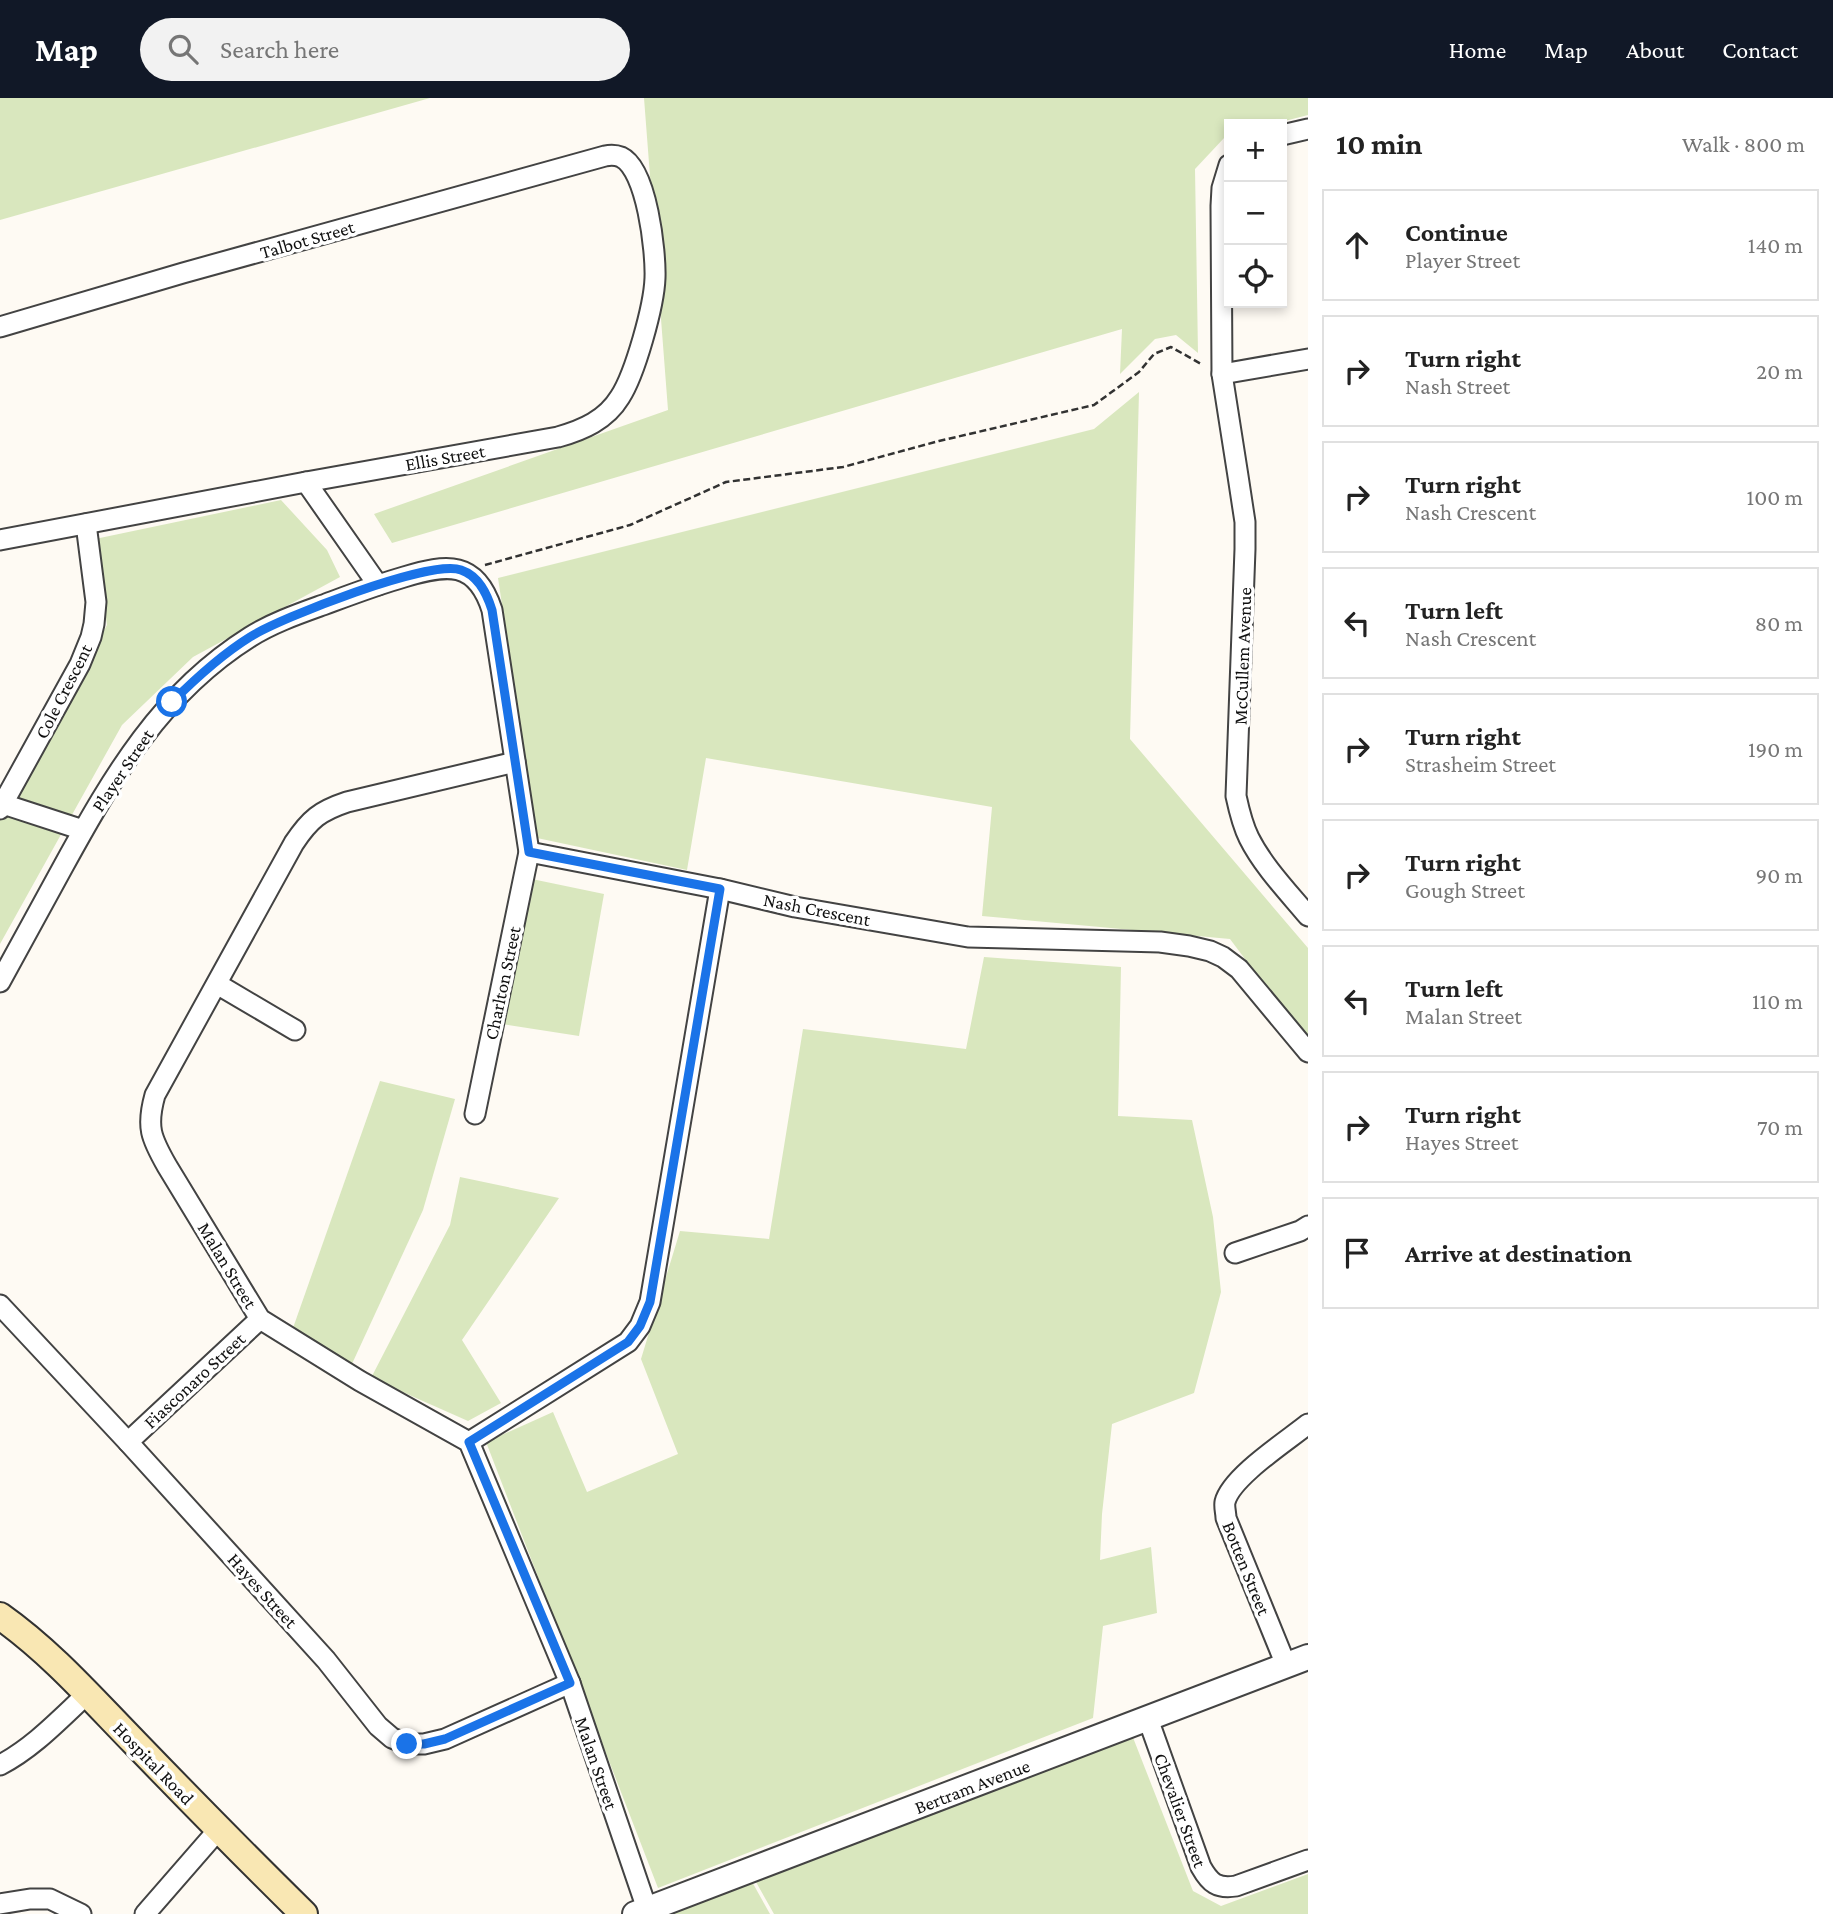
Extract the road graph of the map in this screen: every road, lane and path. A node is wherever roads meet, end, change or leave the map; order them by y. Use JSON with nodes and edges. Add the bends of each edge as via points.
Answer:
{"nodes":[{"id":1,"x":1308,"y":129,"type":"edge"},
{"id":2,"x":1287,"y":134,"type":"edge"},
{"id":3,"x":615,"y":155,"type":"joint"},
{"id":4,"x":1224,"y":181,"type":"edge"},
{"id":5,"x":0,"y":327,"type":"edge"},
{"id":6,"x":1308,"y":359,"type":"edge"},
{"id":7,"x":1222,"y":374,"type":"junction"},
{"id":8,"x":306,"y":482,"type":"junction"},
{"id":9,"x":86,"y":524,"type":"junction"},
{"id":10,"x":0,"y":540,"type":"edge"},
{"id":11,"x":464,"y":571,"type":"junction"},
{"id":12,"x":378,"y":585,"type":"junction"},
{"id":13,"x":515,"y":762,"type":"junction"},
{"id":14,"x":1,"y":806,"type":"edge"},
{"id":15,"x":83,"y":831,"type":"junction"},
{"id":16,"x":529,"y":852,"type":"junction"},
{"id":17,"x":720,"y":889,"type":"junction"},
{"id":18,"x":1308,"y":916,"type":"edge"},
{"id":19,"x":0,"y":982,"type":"edge"},
{"id":20,"x":217,"y":984,"type":"junction"},
{"id":21,"x":295,"y":1030,"type":"dead end"},
{"id":22,"x":1308,"y":1052,"type":"edge"},
{"id":23,"x":475,"y":1114,"type":"dead end"},
{"id":24,"x":1308,"y":1226,"type":"edge"},
{"id":25,"x":1235,"y":1252,"type":"dead end"},
{"id":26,"x":0,"y":1305,"type":"edge"},
{"id":27,"x":260,"y":1319,"type":"junction"},
{"id":28,"x":1308,"y":1424,"type":"edge"},
{"id":29,"x":128,"y":1442,"type":"junction"},
{"id":30,"x":469,"y":1442,"type":"junction"},
{"id":31,"x":0,"y":1616,"type":"edge"},
{"id":32,"x":1297,"y":1661,"type":"edge"},
{"id":33,"x":570,"y":1683,"type":"junction"},
{"id":34,"x":87,"y":1693,"type":"junction"},
{"id":35,"x":1148,"y":1719,"type":"junction"},
{"id":36,"x":0,"y":1765,"type":"edge"},
{"id":37,"x":219,"y":1829,"type":"junction"},
{"id":38,"x":1308,"y":1860,"type":"edge"},
{"id":39,"x":0,"y":1904,"type":"edge"},
{"id":40,"x":641,"y":1912,"type":"edge"},
{"id":41,"x":81,"y":1914,"type":"edge"},
{"id":42,"x":145,"y":1914,"type":"edge"},
{"id":43,"x":304,"y":1914,"type":"edge"}],
"edges":[{"from":1,"to":2,"type":"street"},
{"from":3,"to":5,"type":"street","name":"Talbot Street"},
{"from":3,"to":8,"type":"street","name":"Ellis Street","via":[[627,161],[640,181],[651,228],[655,279],[632,373],[609,411],[580,431],[558,437]]},
{"from":4,"to":7,"type":"street","name":"McCullem Avenue"},
{"from":6,"to":7,"type":"street"},
{"from":7,"to":11,"type":"path","via":[[1171,347],[1154,354],[1139,372],[1094,405],[843,467],[726,482],[630,525]]},
{"from":7,"to":18,"type":"street","name":"McCullem Avenue","via":[[1245,522],[1236,796],[1249,839]]},
{"from":8,"to":9,"type":"street","name":"Ellis Street"},
{"from":8,"to":12,"type":"street"},
{"from":9,"to":10,"type":"street","name":"Ellis Street"},
{"from":9,"to":14,"type":"street","name":"Cole Crescent","via":[[96,602],[91,637]]},
{"from":11,"to":12,"type":"street","name":"Player Street","via":[[429,570]]},
{"from":11,"to":13,"type":"street","via":[[483,588],[492,610]]},
{"from":12,"to":15,"type":"street","name":"Player Street","via":[[288,617],[251,636],[192,682],[148,728]]},
{"from":13,"to":16,"type":"street"},
{"from":13,"to":20,"type":"street","name":"Malan Street","via":[[347,802],[315,816],[294,843]]},
{"from":14,"to":15,"type":"street"},
{"from":15,"to":19,"type":"street","name":"Player Street"},
{"from":16,"to":17,"type":"street","name":"Nash Crescent"},
{"from":16,"to":23,"type":"street","name":"Charlton Street"},
{"from":17,"to":22,"type":"street","name":"Nash Crescent","via":[[968,937],[1160,942],[1210,951],[1239,969]]},
{"from":17,"to":30,"type":"street","via":[[650,1302],[640,1326],[628,1342]]},
{"from":20,"to":21,"type":"street"},
{"from":20,"to":27,"type":"street","name":"Malan Street","via":[[155,1095],[150,1129],[167,1166]]},
{"from":24,"to":25,"type":"street"},
{"from":26,"to":29,"type":"street","name":"Hayes Street"},
{"from":27,"to":29,"type":"street","name":"Fiasconaro Street"},
{"from":27,"to":30,"type":"street","name":"Malan Street"},
{"from":28,"to":32,"type":"street","name":"Botten Street","via":[[1244,1474],[1225,1504],[1226,1518]]},
{"from":29,"to":33,"type":"street","name":"Hayes Street","via":[[392,1738],[407,1744],[445,1739]]},
{"from":30,"to":33,"type":"street","name":"Malan Street"},
{"from":31,"to":34,"type":"main road","name":"Hospital Road"},
{"from":32,"to":35,"type":"street","name":"Bertram Avenue"},
{"from":33,"to":40,"type":"street","name":"Malan Street"},
{"from":34,"to":36,"type":"street","via":[[31,1745]]},
{"from":34,"to":37,"type":"main road","name":"Hospital Road"},
{"from":35,"to":38,"type":"street","name":"Chevalier Street","via":[[1208,1880],[1237,1886]]},
{"from":35,"to":40,"type":"street","name":"Bertram Avenue"},
{"from":37,"to":42,"type":"street"},
{"from":37,"to":43,"type":"main road","name":"Hospital Road"},
{"from":39,"to":41,"type":"street","via":[[50,1899]]}]}
